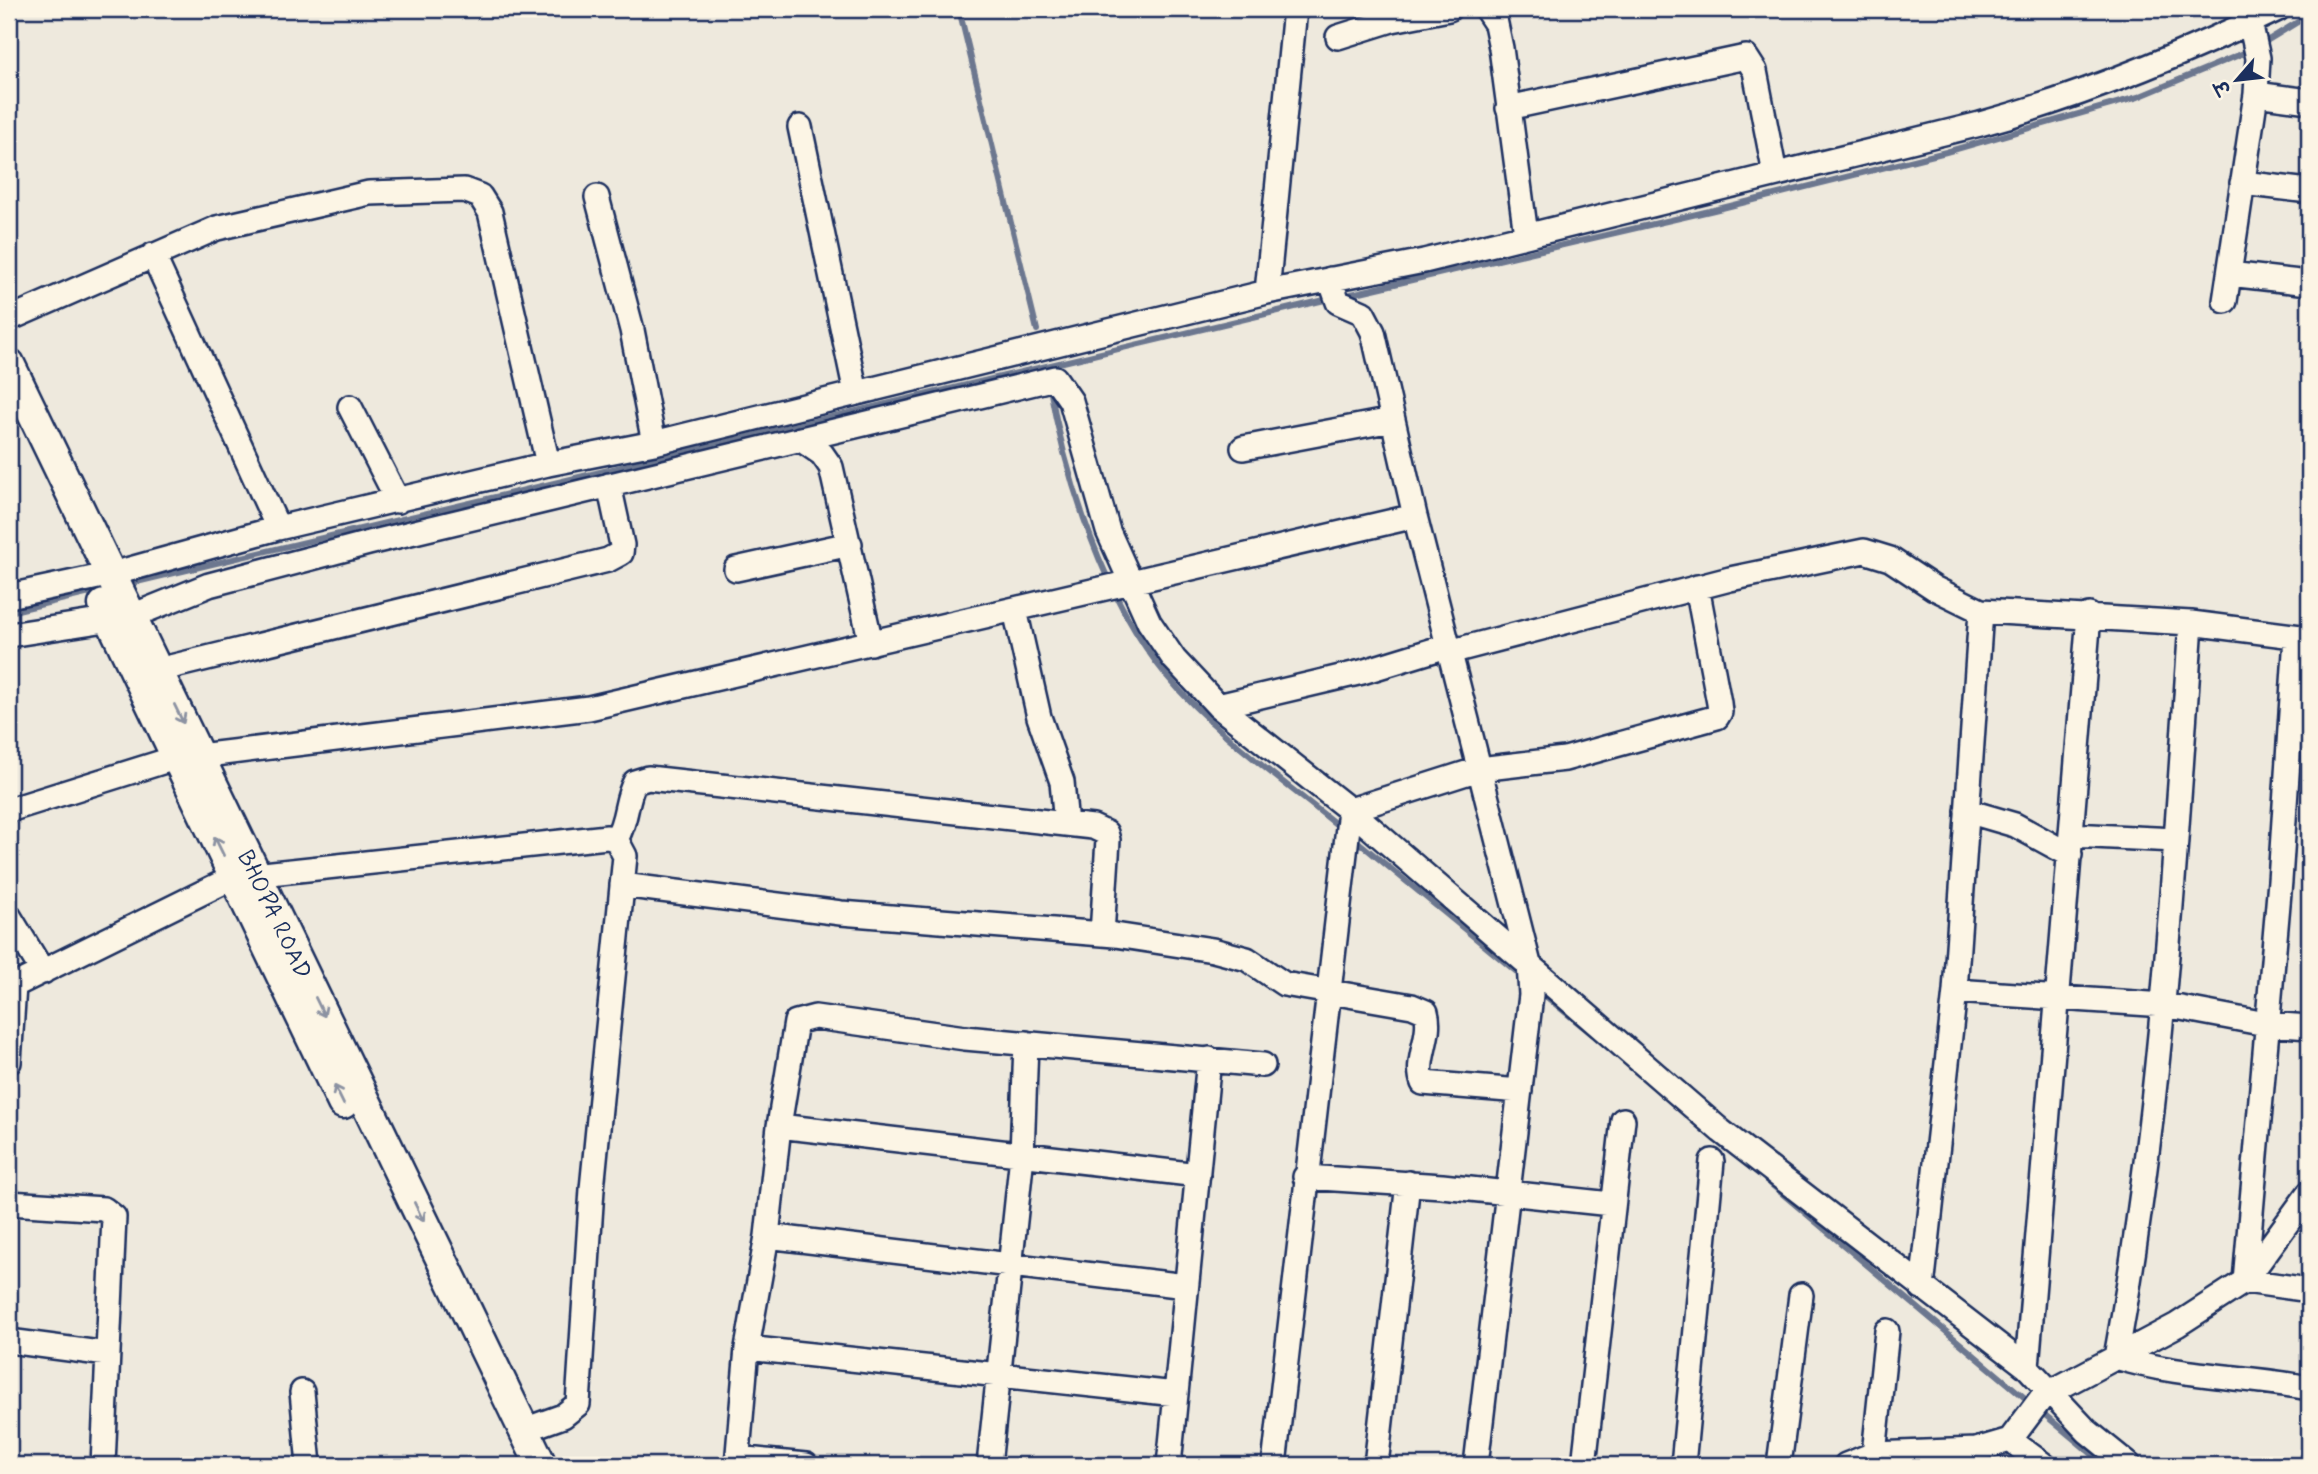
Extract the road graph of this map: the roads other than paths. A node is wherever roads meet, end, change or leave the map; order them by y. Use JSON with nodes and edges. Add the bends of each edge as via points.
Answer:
{"nodes":[{"id":1,"x":1295,"y":9,"type":"edge"},
{"id":2,"x":1449,"y":9,"type":"edge"},
{"id":3,"x":1486,"y":9,"type":"edge"},
{"id":4,"x":2278,"y":9,"type":"edge"},
{"id":5,"x":2254,"y":36,"type":"junction"},
{"id":6,"x":1338,"y":37,"type":"dead end"},
{"id":7,"x":2256,"y":94,"type":"junction"},
{"id":8,"x":2309,"y":101,"type":"edge"},
{"id":9,"x":1508,"y":108,"type":"junction"},
{"id":10,"x":800,"y":127,"type":"dead end"},
{"id":11,"x":1776,"y":174,"type":"junction"},
{"id":12,"x":2242,"y":183,"type":"junction"},
{"id":13,"x":2309,"y":191,"type":"edge"},
{"id":14,"x":597,"y":197,"type":"dead end"},
{"id":15,"x":1526,"y":235,"type":"junction"},
{"id":16,"x":153,"y":255,"type":"junction"},
{"id":17,"x":2229,"y":274,"type":"junction"},
{"id":18,"x":2309,"y":283,"type":"edge"},
{"id":19,"x":1333,"y":291,"type":"junction"},
{"id":20,"x":1267,"y":292,"type":"junction"},
{"id":21,"x":2225,"y":301,"type":"dead end"},
{"id":22,"x":9,"y":319,"type":"edge"},
{"id":23,"x":9,"y":364,"type":"edge"},
{"id":24,"x":856,"y":393,"type":"junction"},
{"id":25,"x":350,"y":407,"type":"dead end"},
{"id":26,"x":9,"y":408,"type":"edge"},
{"id":27,"x":1392,"y":420,"type":"junction"},
{"id":28,"x":800,"y":439,"type":"junction"},
{"id":29,"x":654,"y":443,"type":"junction"},
{"id":30,"x":1243,"y":448,"type":"dead end"},
{"id":31,"x":548,"y":464,"type":"junction"},
{"id":32,"x":609,"y":485,"type":"junction"},
{"id":33,"x":398,"y":501,"type":"junction"},
{"id":34,"x":1415,"y":516,"type":"junction"},
{"id":35,"x":278,"y":528,"type":"junction"},
{"id":36,"x":850,"y":544,"type":"junction"},
{"id":37,"x":736,"y":569,"type":"dead end"},
{"id":38,"x":1114,"y":587,"type":"junction"},
{"id":39,"x":1697,"y":587,"type":"junction"},
{"id":40,"x":9,"y":596,"type":"edge"},
{"id":41,"x":112,"y":596,"type":"junction"},
{"id":42,"x":1015,"y":610,"type":"junction"},
{"id":43,"x":1981,"y":611,"type":"junction"},
{"id":44,"x":2089,"y":615,"type":"junction"},
{"id":45,"x":2191,"y":623,"type":"junction"},
{"id":46,"x":9,"y":635,"type":"edge"},
{"id":47,"x":2303,"y":638,"type":"edge"},
{"id":48,"x":872,"y":643,"type":"junction"},
{"id":49,"x":1448,"y":649,"type":"junction"},
{"id":50,"x":158,"y":670,"type":"junction"},
{"id":51,"x":1218,"y":706,"type":"junction"},
{"id":52,"x":187,"y":757,"type":"junction"},
{"id":53,"x":1479,"y":769,"type":"junction"},
{"id":54,"x":9,"y":810,"type":"edge"},
{"id":55,"x":1967,"y":811,"type":"junction"},
{"id":56,"x":1066,"y":824,"type":"junction"},
{"id":57,"x":1348,"y":824,"type":"junction"},
{"id":58,"x":616,"y":839,"type":"junction"},
{"id":59,"x":2176,"y":840,"type":"junction"},
{"id":60,"x":2071,"y":845,"type":"junction"},
{"id":61,"x":245,"y":875,"type":"junction"},
{"id":62,"x":622,"y":885,"type":"junction"},
{"id":63,"x":9,"y":916,"type":"edge"},
{"id":64,"x":1102,"y":934,"type":"junction"},
{"id":65,"x":43,"y":972,"type":"junction"},
{"id":66,"x":1530,"y":978,"type":"junction"},
{"id":67,"x":12,"y":987,"type":"edge"},
{"id":68,"x":1329,"y":991,"type":"junction"},
{"id":69,"x":1955,"y":991,"type":"junction"},
{"id":70,"x":2057,"y":999,"type":"junction"},
{"id":71,"x":2165,"y":1005,"type":"junction"},
{"id":72,"x":2266,"y":1024,"type":"junction"},
{"id":73,"x":2309,"y":1027,"type":"edge"},
{"id":74,"x":1027,"y":1043,"type":"junction"},
{"id":75,"x":1209,"y":1059,"type":"junction"},
{"id":76,"x":9,"y":1062,"type":"edge"},
{"id":77,"x":1263,"y":1065,"type":"dead end"},
{"id":78,"x":1520,"y":1091,"type":"junction"},
{"id":79,"x":1623,"y":1120,"type":"dead end"},
{"id":80,"x":779,"y":1126,"type":"junction"},
{"id":81,"x":1022,"y":1155,"type":"junction"},
{"id":82,"x":1712,"y":1161,"type":"dead end"},
{"id":83,"x":1198,"y":1175,"type":"junction"},
{"id":84,"x":1305,"y":1177,"type":"junction"},
{"id":85,"x":1408,"y":1183,"type":"junction"},
{"id":86,"x":2309,"y":1193,"type":"edge"},
{"id":87,"x":1509,"y":1194,"type":"junction"},
{"id":88,"x":9,"y":1203,"type":"edge"},
{"id":89,"x":1611,"y":1204,"type":"junction"},
{"id":90,"x":767,"y":1236,"type":"junction"},
{"id":91,"x":1010,"y":1267,"type":"junction"},
{"id":92,"x":2245,"y":1281,"type":"junction"},
{"id":93,"x":1186,"y":1286,"type":"junction"},
{"id":94,"x":1922,"y":1288,"type":"junction"},
{"id":95,"x":2309,"y":1290,"type":"edge"},
{"id":96,"x":1801,"y":1295,"type":"dead end"},
{"id":97,"x":1887,"y":1331,"type":"dead end"},
{"id":98,"x":9,"y":1341,"type":"edge"},
{"id":99,"x":747,"y":1348,"type":"junction"},
{"id":100,"x":107,"y":1354,"type":"junction"},
{"id":101,"x":2116,"y":1357,"type":"junction"},
{"id":102,"x":2027,"y":1367,"type":"junction"},
{"id":103,"x":998,"y":1377,"type":"junction"},
{"id":104,"x":2309,"y":1388,"type":"edge"},
{"id":105,"x":302,"y":1392,"type":"dead end"},
{"id":106,"x":1176,"y":1394,"type":"junction"},
{"id":107,"x":2040,"y":1401,"type":"junction"},
{"id":108,"x":524,"y":1430,"type":"junction"},
{"id":109,"x":2002,"y":1450,"type":"edge"},
{"id":110,"x":1874,"y":1454,"type":"junction"},
{"id":111,"x":1924,"y":1460,"type":"edge"},
{"id":112,"x":737,"y":1462,"type":"edge"},
{"id":113,"x":103,"y":1465,"type":"edge"},
{"id":114,"x":309,"y":1465,"type":"edge"},
{"id":115,"x":519,"y":1465,"type":"edge"},
{"id":116,"x":541,"y":1465,"type":"edge"},
{"id":117,"x":806,"y":1465,"type":"edge"},
{"id":118,"x":989,"y":1465,"type":"edge"},
{"id":119,"x":1169,"y":1465,"type":"edge"},
{"id":120,"x":1274,"y":1465,"type":"edge"},
{"id":121,"x":1376,"y":1465,"type":"edge"},
{"id":122,"x":1476,"y":1465,"type":"edge"},
{"id":123,"x":1584,"y":1465,"type":"edge"},
{"id":124,"x":1684,"y":1465,"type":"edge"},
{"id":125,"x":1779,"y":1465,"type":"edge"},
{"id":126,"x":1846,"y":1465,"type":"edge"},
{"id":127,"x":2044,"y":1465,"type":"edge"},
{"id":128,"x":2129,"y":1465,"type":"edge"}],
"edges":[{"from":1,"to":20,"type":"street"},
{"from":2,"to":6,"type":"street"},
{"from":3,"to":9,"type":"street","via":[[1496,24]]},
{"from":4,"to":5,"type":"street"},
{"from":5,"to":7,"type":"street"},
{"from":5,"to":11,"type":"street","via":[[2145,68],[2039,108]]},
{"from":7,"to":8,"type":"street"},
{"from":7,"to":12,"type":"street"},
{"from":9,"to":11,"type":"street","via":[[1746,57],[1755,71]]},
{"from":9,"to":15,"type":"street"},
{"from":10,"to":24,"type":"street"},
{"from":11,"to":15,"type":"street"},
{"from":12,"to":13,"type":"street"},
{"from":12,"to":17,"type":"street"},
{"from":14,"to":29,"type":"street","via":[[632,330]]},
{"from":15,"to":19,"type":"street"},
{"from":16,"to":22,"type":"street"},
{"from":16,"to":31,"type":"street","via":[[217,228],[369,192],[464,190],[480,196],[490,212]]},
{"from":16,"to":35,"type":"street"},
{"from":17,"to":18,"type":"street"},
{"from":17,"to":21,"type":"street"},
{"from":19,"to":20,"type":"street"},
{"from":19,"to":27,"type":"street","via":[[1368,319]]},
{"from":20,"to":24,"type":"street"},
{"from":23,"to":41,"type":"main road","name":"BHOPA ROAD"},
{"from":24,"to":29,"type":"street"},
{"from":25,"to":33,"type":"street"},
{"from":26,"to":41,"type":"main road","name":"BHOPA ROAD"},
{"from":27,"to":30,"type":"street"},
{"from":27,"to":34,"type":"street"},
{"from":28,"to":32,"type":"street"},
{"from":28,"to":36,"type":"street","via":[[822,454],[831,467]]},
{"from":28,"to":38,"type":"street","via":[[1055,378],[1071,401],[1108,531]]},
{"from":29,"to":31,"type":"street"},
{"from":31,"to":33,"type":"street"},
{"from":32,"to":41,"type":"street","via":[[209,585]]},
{"from":32,"to":50,"type":"street","via":[[622,545],[621,553],[608,561]]},
{"from":33,"to":35,"type":"street"},
{"from":34,"to":38,"type":"street"},
{"from":34,"to":49,"type":"street"},
{"from":35,"to":41,"type":"street"},
{"from":36,"to":37,"type":"street"},
{"from":36,"to":48,"type":"street"},
{"from":38,"to":42,"type":"street"},
{"from":38,"to":51,"type":"street","via":[[1149,621],[1174,659]]},
{"from":39,"to":43,"type":"street","via":[[1864,551],[1890,559]]},
{"from":39,"to":49,"type":"street"},
{"from":39,"to":53,"type":"street","via":[[1719,703],[1717,717],[1565,759]]},
{"from":40,"to":41,"type":"street"},
{"from":41,"to":46,"type":"street"},
{"from":41,"to":50,"type":"main road","name":"BHOPA ROAD"},
{"from":41,"to":52,"type":"main road","name":"BHOPA ROAD"},
{"from":42,"to":48,"type":"street"},
{"from":42,"to":56,"type":"street","via":[[1039,717],[1062,782]]},
{"from":43,"to":44,"type":"street"},
{"from":43,"to":55,"type":"street"},
{"from":44,"to":45,"type":"street"},
{"from":44,"to":60,"type":"street"},
{"from":45,"to":47,"type":"street"},
{"from":45,"to":59,"type":"street"},
{"from":47,"to":72,"type":"street"},
{"from":48,"to":52,"type":"street","via":[[589,708]]},
{"from":49,"to":51,"type":"street"},
{"from":49,"to":53,"type":"street"},
{"from":50,"to":52,"type":"main road","name":"BHOPA ROAD","one_way":true},
{"from":51,"to":57,"type":"street"},
{"from":52,"to":54,"type":"street"},
{"from":52,"to":61,"type":"main road","name":"BHOPA ROAD"},
{"from":53,"to":57,"type":"street"},
{"from":53,"to":66,"type":"street"},
{"from":55,"to":60,"type":"street"},
{"from":55,"to":69,"type":"street"},
{"from":56,"to":58,"type":"street","via":[[648,778],[632,787],[625,824]]},
{"from":56,"to":64,"type":"street","via":[[1093,827],[1108,840]]},
{"from":57,"to":66,"type":"street"},
{"from":57,"to":68,"type":"street"},
{"from":58,"to":61,"type":"street","via":[[607,836]]},
{"from":58,"to":62,"type":"street","via":[[625,856]]},
{"from":59,"to":60,"type":"street"},
{"from":59,"to":71,"type":"street"},
{"from":60,"to":70,"type":"street"},
{"from":61,"to":65,"type":"street"},
{"from":61,"to":108,"type":"main road","name":"BHOPA ROAD","one_way":true},
{"from":115,"to":61,"type":"main road","name":"BHOPA ROAD","one_way":true},
{"from":62,"to":64,"type":"street","via":[[841,913]]},
{"from":62,"to":108,"type":"street","via":[[592,1189],[578,1404],[563,1416]]},
{"from":63,"to":65,"type":"street"},
{"from":64,"to":68,"type":"street","via":[[1231,954],[1258,965],[1278,981]]},
{"from":65,"to":67,"type":"street"},
{"from":66,"to":78,"type":"street"},
{"from":66,"to":94,"type":"street"},
{"from":67,"to":76,"type":"street"},
{"from":68,"to":78,"type":"street","via":[[1426,1012],[1423,1083]]},
{"from":68,"to":84,"type":"street"},
{"from":69,"to":70,"type":"street"},
{"from":69,"to":94,"type":"street"},
{"from":70,"to":71,"type":"street"},
{"from":70,"to":102,"type":"street"},
{"from":71,"to":72,"type":"street"},
{"from":71,"to":101,"type":"street","via":[[2130,1283]]},
{"from":72,"to":73,"type":"street"},
{"from":72,"to":92,"type":"street"},
{"from":74,"to":75,"type":"street"},
{"from":74,"to":80,"type":"street","via":[[804,1019],[793,1029]]},
{"from":74,"to":81,"type":"street"},
{"from":75,"to":77,"type":"street"},
{"from":75,"to":83,"type":"street"},
{"from":78,"to":87,"type":"street"},
{"from":79,"to":89,"type":"street"},
{"from":80,"to":81,"type":"street"},
{"from":80,"to":90,"type":"street"},
{"from":81,"to":83,"type":"street"},
{"from":81,"to":91,"type":"street"},
{"from":82,"to":124,"type":"street"},
{"from":83,"to":93,"type":"street"},
{"from":84,"to":85,"type":"street"},
{"from":84,"to":120,"type":"street"},
{"from":85,"to":87,"type":"street"},
{"from":85,"to":121,"type":"street"},
{"from":86,"to":92,"type":"street"},
{"from":87,"to":89,"type":"street"},
{"from":87,"to":122,"type":"street"},
{"from":88,"to":100,"type":"street","via":[[104,1209],[114,1217]]},
{"from":89,"to":123,"type":"street"},
{"from":90,"to":91,"type":"street"},
{"from":90,"to":99,"type":"street"},
{"from":91,"to":93,"type":"street"},
{"from":91,"to":103,"type":"street"},
{"from":92,"to":95,"type":"street"},
{"from":92,"to":101,"type":"street"},
{"from":93,"to":106,"type":"street"},
{"from":94,"to":102,"type":"street"},
{"from":96,"to":125,"type":"street"},
{"from":97,"to":110,"type":"street"},
{"from":98,"to":100,"type":"street"},
{"from":99,"to":103,"type":"street"},
{"from":99,"to":112,"type":"street"},
{"from":100,"to":113,"type":"street"},
{"from":101,"to":104,"type":"street","via":[[2153,1369]]},
{"from":101,"to":107,"type":"street"},
{"from":102,"to":107,"type":"street"},
{"from":103,"to":106,"type":"street"},
{"from":103,"to":118,"type":"street"},
{"from":105,"to":114,"type":"street"},
{"from":106,"to":119,"type":"street"},
{"from":107,"to":109,"type":"street"},
{"from":107,"to":128,"type":"street","via":[[2088,1431]]},
{"from":108,"to":116,"type":"main road","name":"BHOPA ROAD"},
{"from":109,"to":111,"type":"street"},
{"from":109,"to":127,"type":"street"},
{"from":110,"to":111,"type":"street"},
{"from":110,"to":126,"type":"street"},
{"from":112,"to":117,"type":"street"}]}
